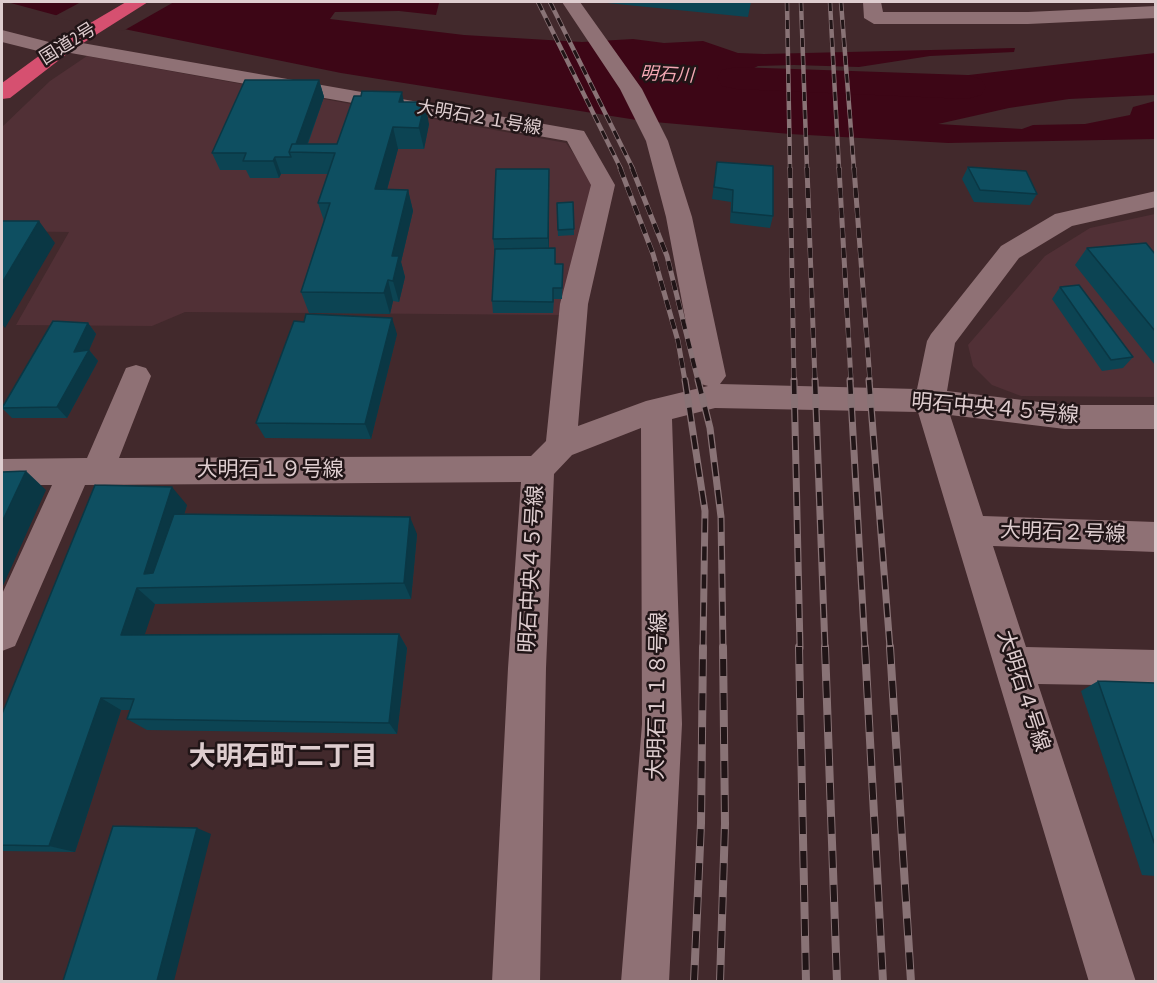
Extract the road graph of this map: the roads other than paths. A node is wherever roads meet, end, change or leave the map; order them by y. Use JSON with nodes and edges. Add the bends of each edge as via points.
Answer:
{"nodes":[{"id":1,"x":115,"y":2,"type":"edge"},
{"id":2,"x":139,"y":2,"type":"edge"},
{"id":3,"x":872,"y":2,"type":"edge"},
{"id":4,"x":572,"y":3,"type":"edge"},
{"id":5,"x":1115,"y":8,"type":"edge"},
{"id":6,"x":929,"y":10,"type":"edge"},
{"id":7,"x":1155,"y":12,"type":"edge"},
{"id":8,"x":2,"y":36,"type":"edge"},
{"id":9,"x":58,"y":42,"type":"junction"},
{"id":10,"x":2,"y":74,"type":"edge"},
{"id":11,"x":2,"y":93,"type":"edge"},
{"id":12,"x":1155,"y":199,"type":"edge"},
{"id":13,"x":136,"y":376,"type":"dead end"},
{"id":14,"x":711,"y":376,"type":"dead end"},
{"id":15,"x":930,"y":401,"type":"junction"},
{"id":16,"x":656,"y":410,"type":"junction"},
{"id":17,"x":1155,"y":417,"type":"edge"},
{"id":18,"x":550,"y":457,"type":"junction"},
{"id":19,"x":2,"y":472,"type":"edge"},
{"id":20,"x":86,"y":472,"type":"junction"},
{"id":21,"x":971,"y":530,"type":"junction"},
{"id":22,"x":1155,"y":537,"type":"edge"},
{"id":23,"x":2,"y":634,"type":"edge"},
{"id":24,"x":1015,"y":665,"type":"junction"},
{"id":25,"x":1155,"y":668,"type":"edge"},
{"id":26,"x":516,"y":981,"type":"edge"},
{"id":27,"x":645,"y":981,"type":"edge"},
{"id":28,"x":1113,"y":981,"type":"edge"}],
"edges":[{"from":1,"to":9,"type":"highway","name":"国道2号"},
{"from":2,"to":9,"type":"highway","name":"国道2号"},
{"from":3,"to":6,"type":"street","via":[[874,18]]},
{"from":4,"to":14,"type":"street","via":[[631,89],[657,141],[679,217]]},
{"from":5,"to":6,"type":"street"},
{"from":5,"to":7,"type":"street"},
{"from":8,"to":9,"type":"street"},
{"from":9,"to":10,"type":"highway","name":"国道2号"},
{"from":9,"to":11,"type":"highway","name":"国道2号"},
{"from":9,"to":18,"type":"street","name":"大明石２１号線","via":[[576,136],[603,185],[574,304]]},
{"from":12,"to":15,"type":"street","via":[[1064,220],[1010,252],[941,341]]},
{"from":13,"to":20,"type":"street"},
{"from":15,"to":16,"type":"street","name":"明石中央４５号線","via":[[715,396]]},
{"from":15,"to":17,"type":"street","name":"明石中央４５号線","via":[[1065,417]]},
{"from":15,"to":21,"type":"street","name":"大明石４号線"},
{"from":16,"to":18,"type":"street","name":"明石中央４５号線"},
{"from":16,"to":27,"type":"street","name":"大明石１１８号線","via":[[662,724]]},
{"from":18,"to":20,"type":"street","name":"大明石１９号線"},
{"from":18,"to":26,"type":"street","name":"明石中央４５号線","via":[[527,668]]},
{"from":19,"to":20,"type":"street","name":"大明石１９号線"},
{"from":20,"to":23,"type":"street"},
{"from":21,"to":22,"type":"street","name":"大明石２号線"},
{"from":21,"to":24,"type":"street","name":"大明石４号線"},
{"from":24,"to":25,"type":"street"},
{"from":24,"to":28,"type":"street","name":"大明石４号線"}]}
